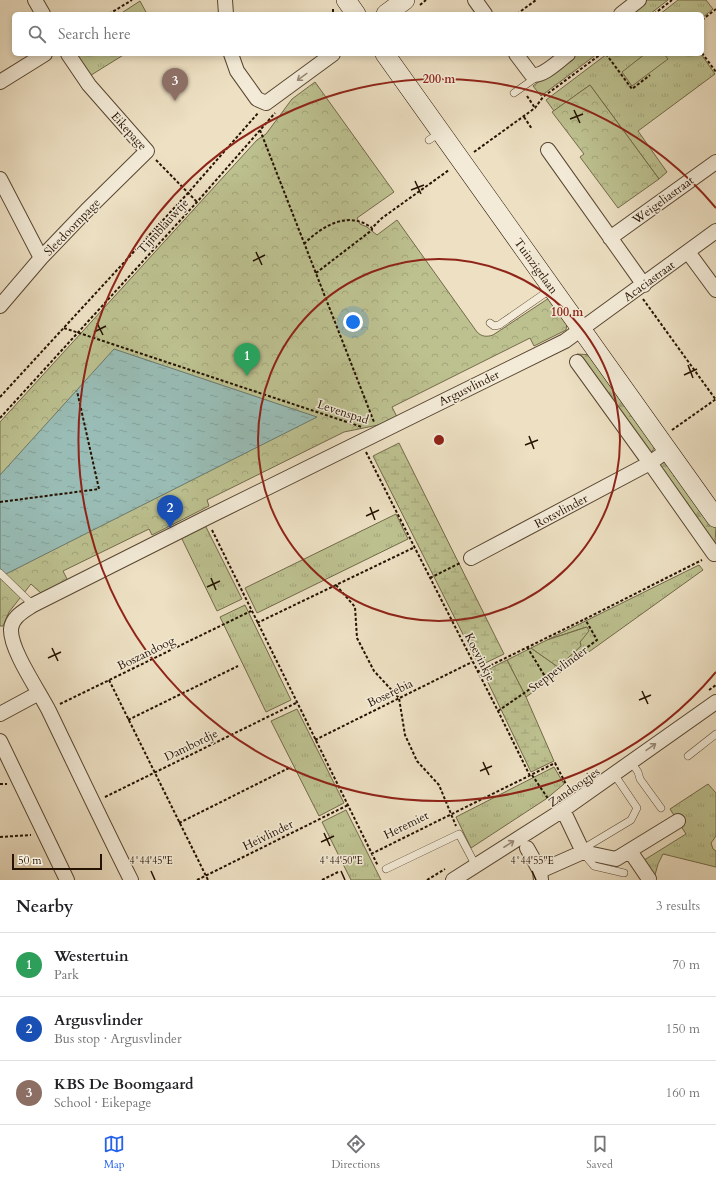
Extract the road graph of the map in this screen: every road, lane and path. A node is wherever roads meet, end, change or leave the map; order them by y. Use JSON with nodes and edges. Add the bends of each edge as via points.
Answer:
{"nodes":[{"id":1,"x":35,"y":0,"type":"edge"},
{"id":2,"x":132,"y":0,"type":"edge"},
{"id":3,"x":225,"y":0,"type":"edge"},
{"id":4,"x":346,"y":0,"type":"edge"},
{"id":5,"x":405,"y":0,"type":"edge"},
{"id":6,"x":475,"y":0,"type":"edge"},
{"id":7,"x":536,"y":0,"type":"edge"},
{"id":8,"x":639,"y":0,"type":"edge"},
{"id":9,"x":672,"y":0,"type":"edge"},
{"id":10,"x":716,"y":9,"type":"edge"},
{"id":11,"x":42,"y":12,"type":"edge"},
{"id":12,"x":112,"y":12,"type":"edge"},
{"id":13,"x":226,"y":12,"type":"edge"},
{"id":14,"x":355,"y":12,"type":"edge"},
{"id":15,"x":389,"y":12,"type":"edge"},
{"id":16,"x":484,"y":12,"type":"edge"},
{"id":17,"x":520,"y":12,"type":"edge"},
{"id":18,"x":624,"y":12,"type":"edge"},
{"id":19,"x":657,"y":12,"type":"edge"},
{"id":20,"x":704,"y":18,"type":"edge"},
{"id":21,"x":42,"y":56,"type":"edge"},
{"id":22,"x":69,"y":56,"type":"edge"},
{"id":23,"x":232,"y":56,"type":"edge"},
{"id":24,"x":331,"y":56,"type":"edge"},
{"id":25,"x":386,"y":56,"type":"edge"},
{"id":26,"x":518,"y":56,"type":"edge"},
{"id":27,"x":565,"y":56,"type":"edge"},
{"id":28,"x":598,"y":56,"type":"edge"},
{"id":29,"x":607,"y":56,"type":"edge"},
{"id":30,"x":704,"y":56,"type":"edge"},
{"id":31,"x":716,"y":72,"type":"edge"},
{"id":32,"x":536,"y":74,"type":"junction"},
{"id":33,"x":650,"y":75,"type":"dead end"},
{"id":34,"x":0,"y":82,"type":"edge"},
{"id":35,"x":522,"y":88,"type":"junction"},
{"id":36,"x":514,"y":93,"type":"dead end"},
{"id":37,"x":272,"y":107,"type":"junction"},
{"id":38,"x":524,"y":116,"type":"dead end"},
{"id":39,"x":532,"y":129,"type":"dead end"},
{"id":40,"x":260,"y":130,"type":"junction"},
{"id":41,"x":548,"y":150,"type":"dead end"},
{"id":42,"x":146,"y":151,"type":"junction"},
{"id":43,"x":716,"y":162,"type":"edge"},
{"id":44,"x":0,"y":179,"type":"edge"},
{"id":45,"x":188,"y":193,"type":"junction"},
{"id":46,"x":197,"y":202,"type":"junction"},
{"id":47,"x":716,"y":232,"type":"edge"},
{"id":48,"x":610,"y":238,"type":"junction"},
{"id":49,"x":304,"y":244,"type":"junction"},
{"id":50,"x":688,"y":252,"type":"junction"},
{"id":51,"x":41,"y":258,"type":"junction"},
{"id":52,"x":316,"y":273,"type":"junction"},
{"id":53,"x":640,"y":287,"type":"junction"},
{"id":54,"x":552,"y":288,"type":"junction"},
{"id":55,"x":716,"y":290,"type":"edge"},
{"id":56,"x":1,"y":302,"type":"edge"},
{"id":57,"x":490,"y":323,"type":"dead end"},
{"id":58,"x":64,"y":328,"type":"junction"},
{"id":59,"x":582,"y":330,"type":"junction"},
{"id":60,"x":78,"y":333,"type":"junction"},
{"id":61,"x":576,"y":362,"type":"dead end"},
{"id":62,"x":77,"y":391,"type":"dead end"},
{"id":63,"x":0,"y":397,"type":"edge"},
{"id":64,"x":716,"y":400,"type":"edge"},
{"id":65,"x":0,"y":418,"type":"edge"},
{"id":66,"x":378,"y":433,"type":"junction"},
{"id":67,"x":361,"y":441,"type":"junction"},
{"id":68,"x":664,"y":445,"type":"junction"},
{"id":69,"x":650,"y":464,"type":"junction"},
{"id":70,"x":0,"y":502,"type":"edge"},
{"id":71,"x":206,"y":518,"type":"junction"},
{"id":72,"x":716,"y":518,"type":"edge"},
{"id":73,"x":415,"y":547,"type":"junction"},
{"id":74,"x":715,"y":554,"type":"edge"},
{"id":75,"x":471,"y":558,"type":"joint"},
{"id":76,"x":0,"y":573,"type":"edge"},
{"id":77,"x":430,"y":578,"type":"junction"},
{"id":78,"x":336,"y":585,"type":"junction"},
{"id":79,"x":33,"y":605,"type":"junction"},
{"id":80,"x":251,"y":611,"type":"junction"},
{"id":81,"x":585,"y":619,"type":"junction"},
{"id":82,"x":257,"y":623,"type":"junction"},
{"id":83,"x":527,"y":647,"type":"junction"},
{"id":84,"x":472,"y":662,"type":"junction"},
{"id":85,"x":238,"y":666,"type":"dead end"},
{"id":86,"x":477,"y":672,"type":"junction"},
{"id":87,"x":546,"y":678,"type":"junction"},
{"id":88,"x":109,"y":680,"type":"junction"},
{"id":89,"x":716,"y":685,"type":"edge"},
{"id":90,"x":39,"y":693,"type":"junction"},
{"id":91,"x":703,"y":694,"type":"dead end"},
{"id":92,"x":399,"y":698,"type":"junction"},
{"id":93,"x":296,"y":702,"type":"junction"},
{"id":94,"x":716,"y":702,"type":"edge"},
{"id":95,"x":48,"y":710,"type":"junction"},
{"id":96,"x":498,"y":711,"type":"junction"},
{"id":97,"x":0,"y":714,"type":"edge"},
{"id":98,"x":128,"y":720,"type":"junction"},
{"id":99,"x":716,"y":734,"type":"edge"},
{"id":100,"x":315,"y":740,"type":"junction"},
{"id":101,"x":0,"y":742,"type":"edge"},
{"id":102,"x":688,"y":756,"type":"dead end"},
{"id":103,"x":631,"y":762,"type":"junction"},
{"id":104,"x":291,"y":767,"type":"dead end"},
{"id":105,"x":154,"y":773,"type":"junction"},
{"id":106,"x":614,"y":774,"type":"junction"},
{"id":107,"x":531,"y":775,"type":"junction"},
{"id":108,"x":569,"y":791,"type":"dead end"},
{"id":109,"x":93,"y":803,"type":"junction"},
{"id":110,"x":557,"y":804,"type":"junction"},
{"id":111,"x":348,"y":805,"type":"junction"},
{"id":112,"x":661,"y":808,"type":"dead end"},
{"id":113,"x":451,"y":815,"type":"junction"},
{"id":114,"x":678,"y":822,"type":"dead end"},
{"id":115,"x":180,"y":823,"type":"junction"},
{"id":116,"x":44,"y":834,"type":"junction"},
{"id":117,"x":459,"y":834,"type":"junction"},
{"id":118,"x":0,"y":837,"type":"edge"},
{"id":119,"x":527,"y":848,"type":"dead end"},
{"id":120,"x":582,"y":851,"type":"junction"},
{"id":121,"x":630,"y":851,"type":"junction"},
{"id":122,"x":371,"y":854,"type":"junction"},
{"id":123,"x":476,"y":866,"type":"junction"},
{"id":124,"x":378,"y":867,"type":"dead end"},
{"id":125,"x":386,"y":869,"type":"dead end"},
{"id":126,"x":338,"y":872,"type":"dead end"},
{"id":127,"x":624,"y":873,"type":"dead end"},
{"id":128,"x":449,"y":874,"type":"edge"},
{"id":129,"x":206,"y":876,"type":"junction"},
{"id":130,"x":541,"y":876,"type":"edge"},
{"id":131,"x":67,"y":880,"type":"edge"},
{"id":132,"x":129,"y":880,"type":"edge"},
{"id":133,"x":197,"y":880,"type":"edge"},
{"id":134,"x":208,"y":880,"type":"edge"},
{"id":135,"x":322,"y":880,"type":"edge"},
{"id":136,"x":426,"y":880,"type":"edge"},
{"id":137,"x":648,"y":880,"type":"edge"}],
"edges":[{"from":1,"to":11,"type":"street"},
{"from":2,"to":12,"type":"path"},
{"from":3,"to":13,"type":"street"},
{"from":4,"to":14,"type":"street"},
{"from":5,"to":15,"type":"street"},
{"from":6,"to":16,"type":"street"},
{"from":7,"to":17,"type":"path"},
{"from":8,"to":18,"type":"street"},
{"from":9,"to":19,"type":"path"},
{"from":10,"to":20,"type":"path"},
{"from":21,"to":34,"type":"street"},
{"from":22,"to":42,"type":"street","name":"Eikepage","via":[[89,85]]},
{"from":23,"to":37,"type":"street","via":[[257,98]]},
{"from":24,"to":37,"type":"street","one_way":true},
{"from":25,"to":54,"type":"street","name":"Tuinzigtlaan","via":[[435,136]]},
{"from":26,"to":32,"type":"street"},
{"from":27,"to":32,"type":"street"},
{"from":28,"to":35,"type":"path","via":[[543,97],[535,108]]},
{"from":29,"to":33,"type":"path","via":[[632,89]]},
{"from":30,"to":31,"type":"path"},
{"from":32,"to":35,"type":"lane"},
{"from":35,"to":36,"type":"lane"},
{"from":37,"to":40,"type":"path","name":"Tijmblauwtje"},
{"from":37,"to":45,"type":"path"},
{"from":38,"to":39,"type":"path"},
{"from":40,"to":46,"type":"path","name":"Tijmblauwtje"},
{"from":40,"to":49,"type":"path","name":"Levenspad"},
{"from":41,"to":48,"type":"street"},
{"from":42,"to":45,"type":"path","name":"Eikepage"},
{"from":42,"to":51,"type":"street","name":"Sleedoornpage"},
{"from":43,"to":48,"type":"street","name":"Weigeliastraat"},
{"from":44,"to":51,"type":"street"},
{"from":45,"to":46,"type":"path","name":"Eikepage"},
{"from":45,"to":58,"type":"path"},
{"from":46,"to":60,"type":"path","name":"Tijmblauwtje"},
{"from":47,"to":50,"type":"street","name":"Acaciastraat"},
{"from":48,"to":53,"type":"street"},
{"from":49,"to":52,"type":"path","name":"Levenspad"},
{"from":49,"to":52,"type":"path","via":[[314,234],[335,222],[358,221],[372,228]]},
{"from":50,"to":53,"type":"street","name":"Acaciastraat"},
{"from":50,"to":55,"type":"street"},
{"from":51,"to":56,"type":"street","name":"Sleedoornpage"},
{"from":52,"to":66,"type":"path","name":"Levenspad"},
{"from":53,"to":59,"type":"street","name":"Acaciastraat"},
{"from":53,"to":64,"type":"path"},
{"from":54,"to":57,"type":"lane","via":[[499,325],[494,326]]},
{"from":54,"to":59,"type":"street","name":"Tuinzigtlaan"},
{"from":58,"to":60,"type":"path","name":"Levenspad"},
{"from":58,"to":63,"type":"path"},
{"from":59,"to":66,"type":"street","name":"Argusvlinder","via":[[565,341]]},
{"from":59,"to":68,"type":"street","name":"Tuinzigtlaan"},
{"from":60,"to":65,"type":"path","name":"Tijmblauwtje"},
{"from":60,"to":66,"type":"path","name":"Levenspad"},
{"from":61,"to":69,"type":"street"},
{"from":62,"to":70,"type":"path","via":[[99,489]]},
{"from":64,"to":68,"type":"path"},
{"from":66,"to":67,"type":"street","name":"Argusvlinder"},
{"from":67,"to":71,"type":"street","name":"Argusvlinder"},
{"from":67,"to":73,"type":"path","name":"Koevinkje"},
{"from":68,"to":69,"type":"street","name":"Rotsvlinder"},
{"from":68,"to":72,"type":"street","name":"Tuinzigtlaan"},
{"from":69,"to":74,"type":"street"},
{"from":69,"to":75,"type":"street","name":"Rotsvlinder"},
{"from":71,"to":79,"type":"street","name":"Argusvlinder"},
{"from":71,"to":80,"type":"path"},
{"from":73,"to":77,"type":"path","name":"Koevinkje"},
{"from":73,"to":78,"type":"path"},
{"from":74,"to":81,"type":"path"},
{"from":75,"to":77,"type":"path"},
{"from":76,"to":79,"type":"lane"},
{"from":77,"to":84,"type":"path","name":"Koevinkje"},
{"from":78,"to":82,"type":"path"},
{"from":78,"to":92,"type":"path","via":[[355,608],[357,638],[374,671]]},
{"from":79,"to":90,"type":"street","name":"Argusvlinder","via":[[16,618],[11,629],[18,655]]},
{"from":80,"to":82,"type":"path"},
{"from":80,"to":88,"type":"path","name":"Boszandoog"},
{"from":81,"to":83,"type":"path"},
{"from":81,"to":87,"type":"path","name":"Steppevlinder","via":[[598,640]]},
{"from":82,"to":93,"type":"path"},
{"from":83,"to":86,"type":"path"},
{"from":83,"to":87,"type":"path"},
{"from":84,"to":86,"type":"path","name":"Koevinkje"},
{"from":84,"to":92,"type":"path","name":"Boserebia"},
{"from":85,"to":98,"type":"path"},
{"from":86,"to":96,"type":"path","name":"Koevinkje"},
{"from":87,"to":96,"type":"path","name":"Steppevlinder"},
{"from":88,"to":95,"type":"path","name":"Boszandoog"},
{"from":88,"to":98,"type":"path"},
{"from":89,"to":91,"type":"path"},
{"from":90,"to":95,"type":"street","name":"Argusvlinder"},
{"from":90,"to":97,"type":"street"},
{"from":92,"to":100,"type":"path","name":"Boserebia"},
{"from":92,"to":113,"type":"path","via":[[405,735],[418,761],[439,785]]},
{"from":93,"to":100,"type":"path"},
{"from":93,"to":105,"type":"path","name":"Dambordje"},
{"from":103,"to":94,"type":"street","name":"Zandoogjes","one_way":true},
{"from":95,"to":109,"type":"street","name":"Argusvlinder"},
{"from":96,"to":107,"type":"path","name":"Koevinkje"},
{"from":98,"to":105,"type":"path"},
{"from":99,"to":102,"type":"lane"},
{"from":100,"to":111,"type":"path"},
{"from":101,"to":116,"type":"street"},
{"from":103,"to":106,"type":"street","name":"Zandoogjes"},
{"from":103,"to":112,"type":"lane"},
{"from":104,"to":115,"type":"path"},
{"from":105,"to":109,"type":"path","name":"Dambordje"},
{"from":105,"to":115,"type":"path"},
{"from":106,"to":110,"type":"street","name":"Zandoogjes"},
{"from":106,"to":120,"type":"lane","via":[[636,808],[631,820]]},
{"from":107,"to":108,"type":"path","via":[[555,763]]},
{"from":107,"to":110,"type":"path","name":"Koevinkje"},
{"from":107,"to":113,"type":"path"},
{"from":109,"to":132,"type":"street","name":"Argusvlinder"},
{"from":110,"to":120,"type":"street"},
{"from":123,"to":110,"type":"street","name":"Zandoogjes","one_way":true},
{"from":111,"to":122,"type":"path"},
{"from":111,"to":129,"type":"path","name":"Heivlinder"},
{"from":113,"to":117,"type":"path"},
{"from":113,"to":122,"type":"path","name":"Heremiet"},
{"from":114,"to":121,"type":"street"},
{"from":115,"to":129,"type":"path"},
{"from":116,"to":118,"type":"path"},
{"from":116,"to":131,"type":"street"},
{"from":117,"to":123,"type":"lane"},
{"from":117,"to":125,"type":"lane"},
{"from":119,"to":130,"type":"street"},
{"from":120,"to":121,"type":"street","via":[[616,859]]},
{"from":120,"to":127,"type":"lane","via":[[594,866]]},
{"from":120,"to":130,"type":"street"},
{"from":121,"to":137,"type":"street"},
{"from":122,"to":124,"type":"path"},
{"from":123,"to":128,"type":"street","name":"Zandoogjes"},
{"from":126,"to":135,"type":"path"},
{"from":128,"to":136,"type":"path"},
{"from":129,"to":133,"type":"path","name":"Heivlinder"},
{"from":129,"to":134,"type":"path"}]}
